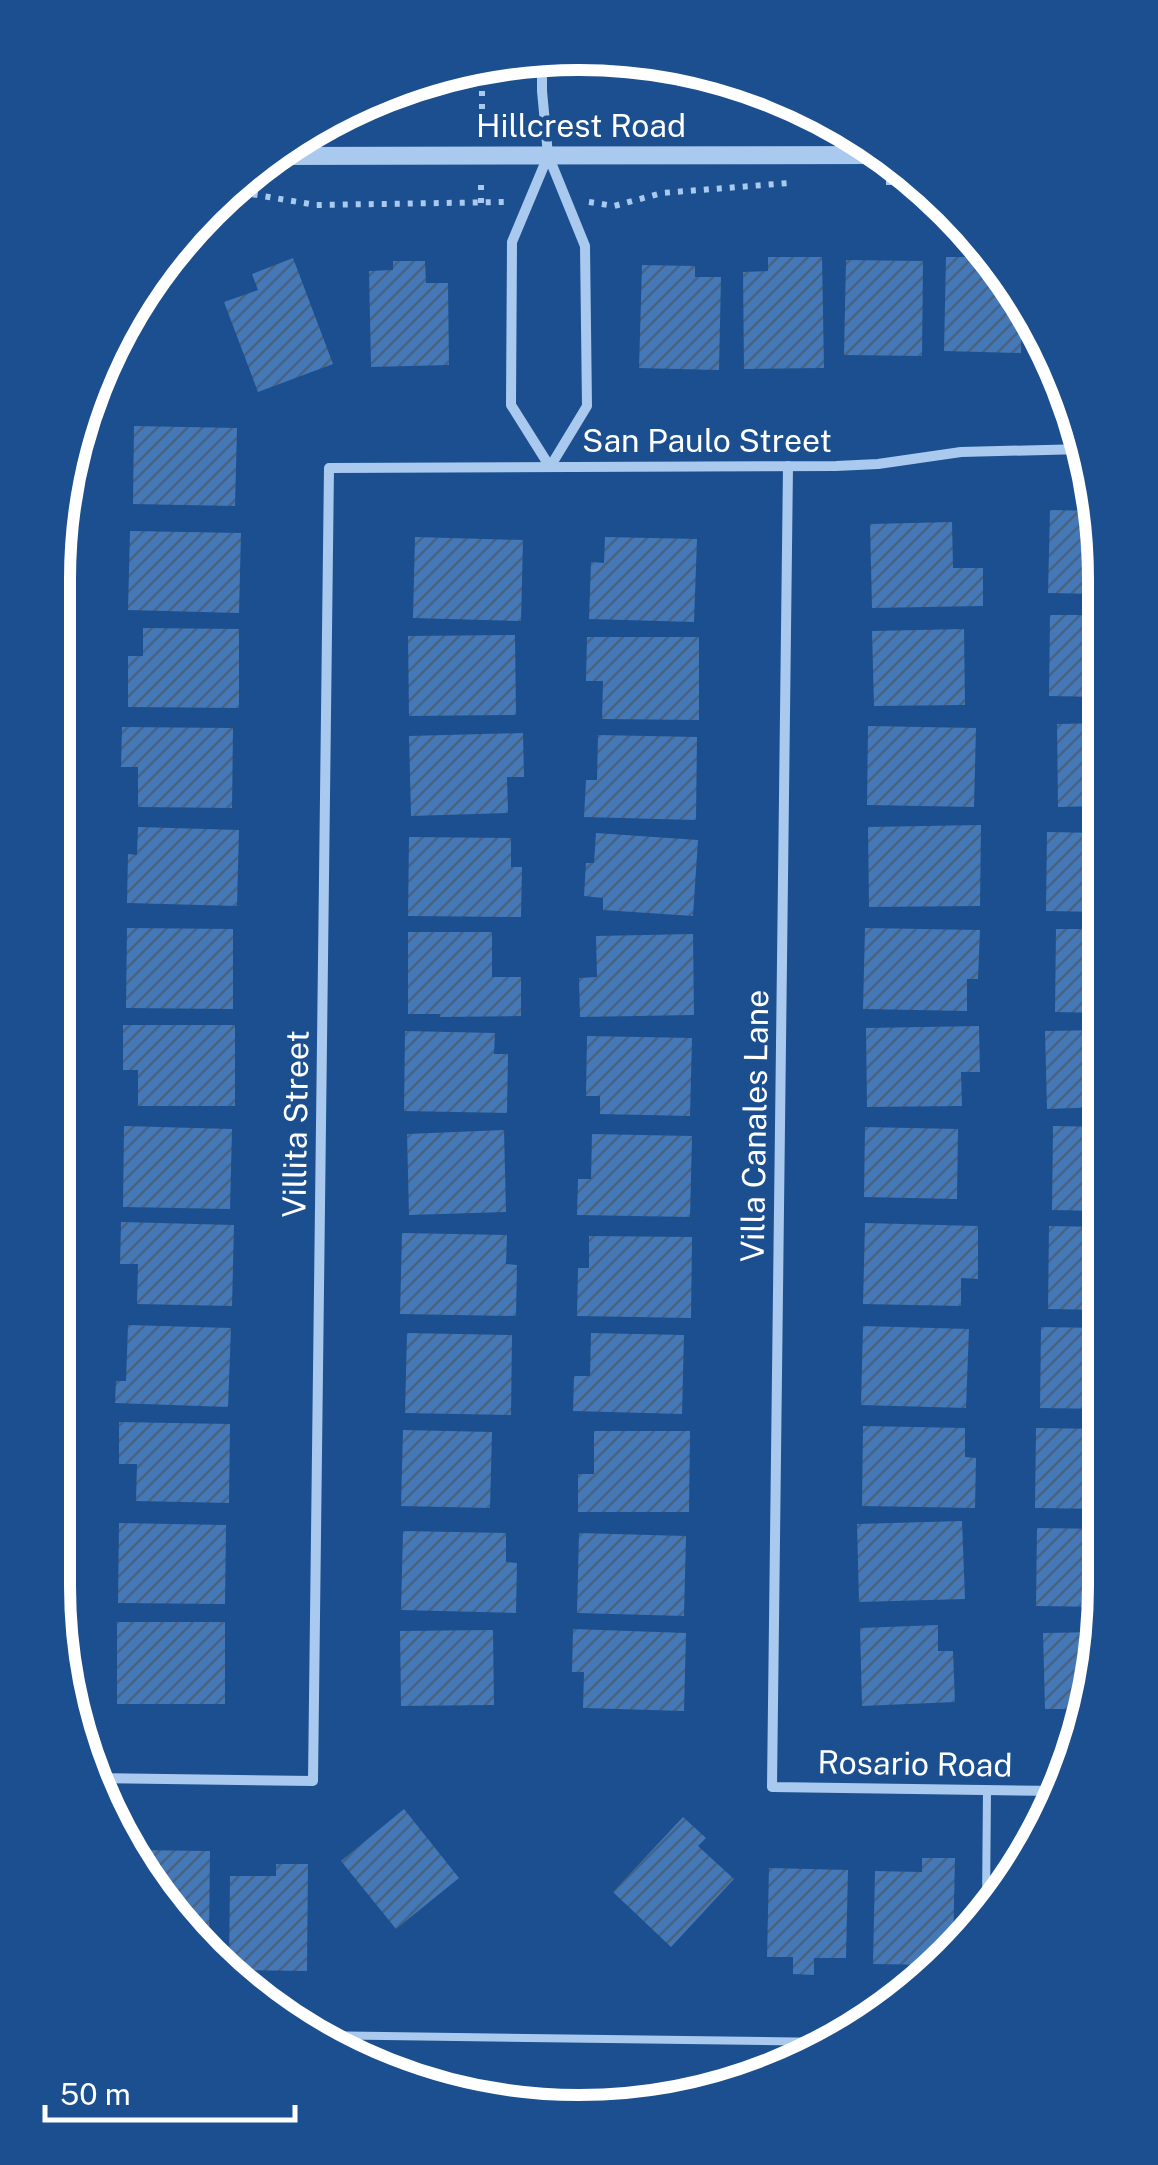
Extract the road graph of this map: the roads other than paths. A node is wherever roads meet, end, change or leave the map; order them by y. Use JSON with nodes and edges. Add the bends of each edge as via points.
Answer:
{"nodes":[{"id":1,"x":542,"y":71,"type":"edge"},
{"id":2,"x":859,"y":154,"type":"edge"},
{"id":3,"x":548,"y":155,"type":"junction"},
{"id":4,"x":296,"y":156,"type":"edge"},
{"id":5,"x":1071,"y":449,"type":"edge"},
{"id":6,"x":788,"y":466,"type":"junction"},
{"id":7,"x":550,"y":467,"type":"junction"},
{"id":8,"x":329,"y":468,"type":"joint"},
{"id":9,"x":107,"y":1778,"type":"edge"},
{"id":10,"x":772,"y":1787,"type":"joint"},
{"id":11,"x":987,"y":1790,"type":"junction"},
{"id":12,"x":1045,"y":1790,"type":"edge"},
{"id":13,"x":986,"y":1892,"type":"edge"},
{"id":14,"x":340,"y":2035,"type":"edge"},
{"id":15,"x":806,"y":2042,"type":"edge"}],
"edges":[{"from":1,"to":3,"type":"street"},
{"from":2,"to":3,"type":"street","name":"Hillcrest Road"},
{"from":3,"to":4,"type":"street","name":"Hillcrest Road"},
{"from":3,"to":7,"type":"street","via":[[585,246],[587,406]]},
{"from":3,"to":7,"type":"street","via":[[512,242],[511,406]]},
{"from":5,"to":6,"type":"street","name":"San Paulo Street"},
{"from":6,"to":7,"type":"street","name":"San Paulo Street"},
{"from":6,"to":10,"type":"street","name":"Villa Canales Lane"},
{"from":7,"to":8,"type":"street","name":"San Paulo Street"},
{"from":8,"to":9,"type":"street","name":"Villita Street","via":[[313,1781]]},
{"from":10,"to":11,"type":"street","name":"Rosario Road"},
{"from":11,"to":12,"type":"street","name":"Rosario Road"},
{"from":11,"to":13,"type":"lane"},
{"from":14,"to":15,"type":"lane"}]}
